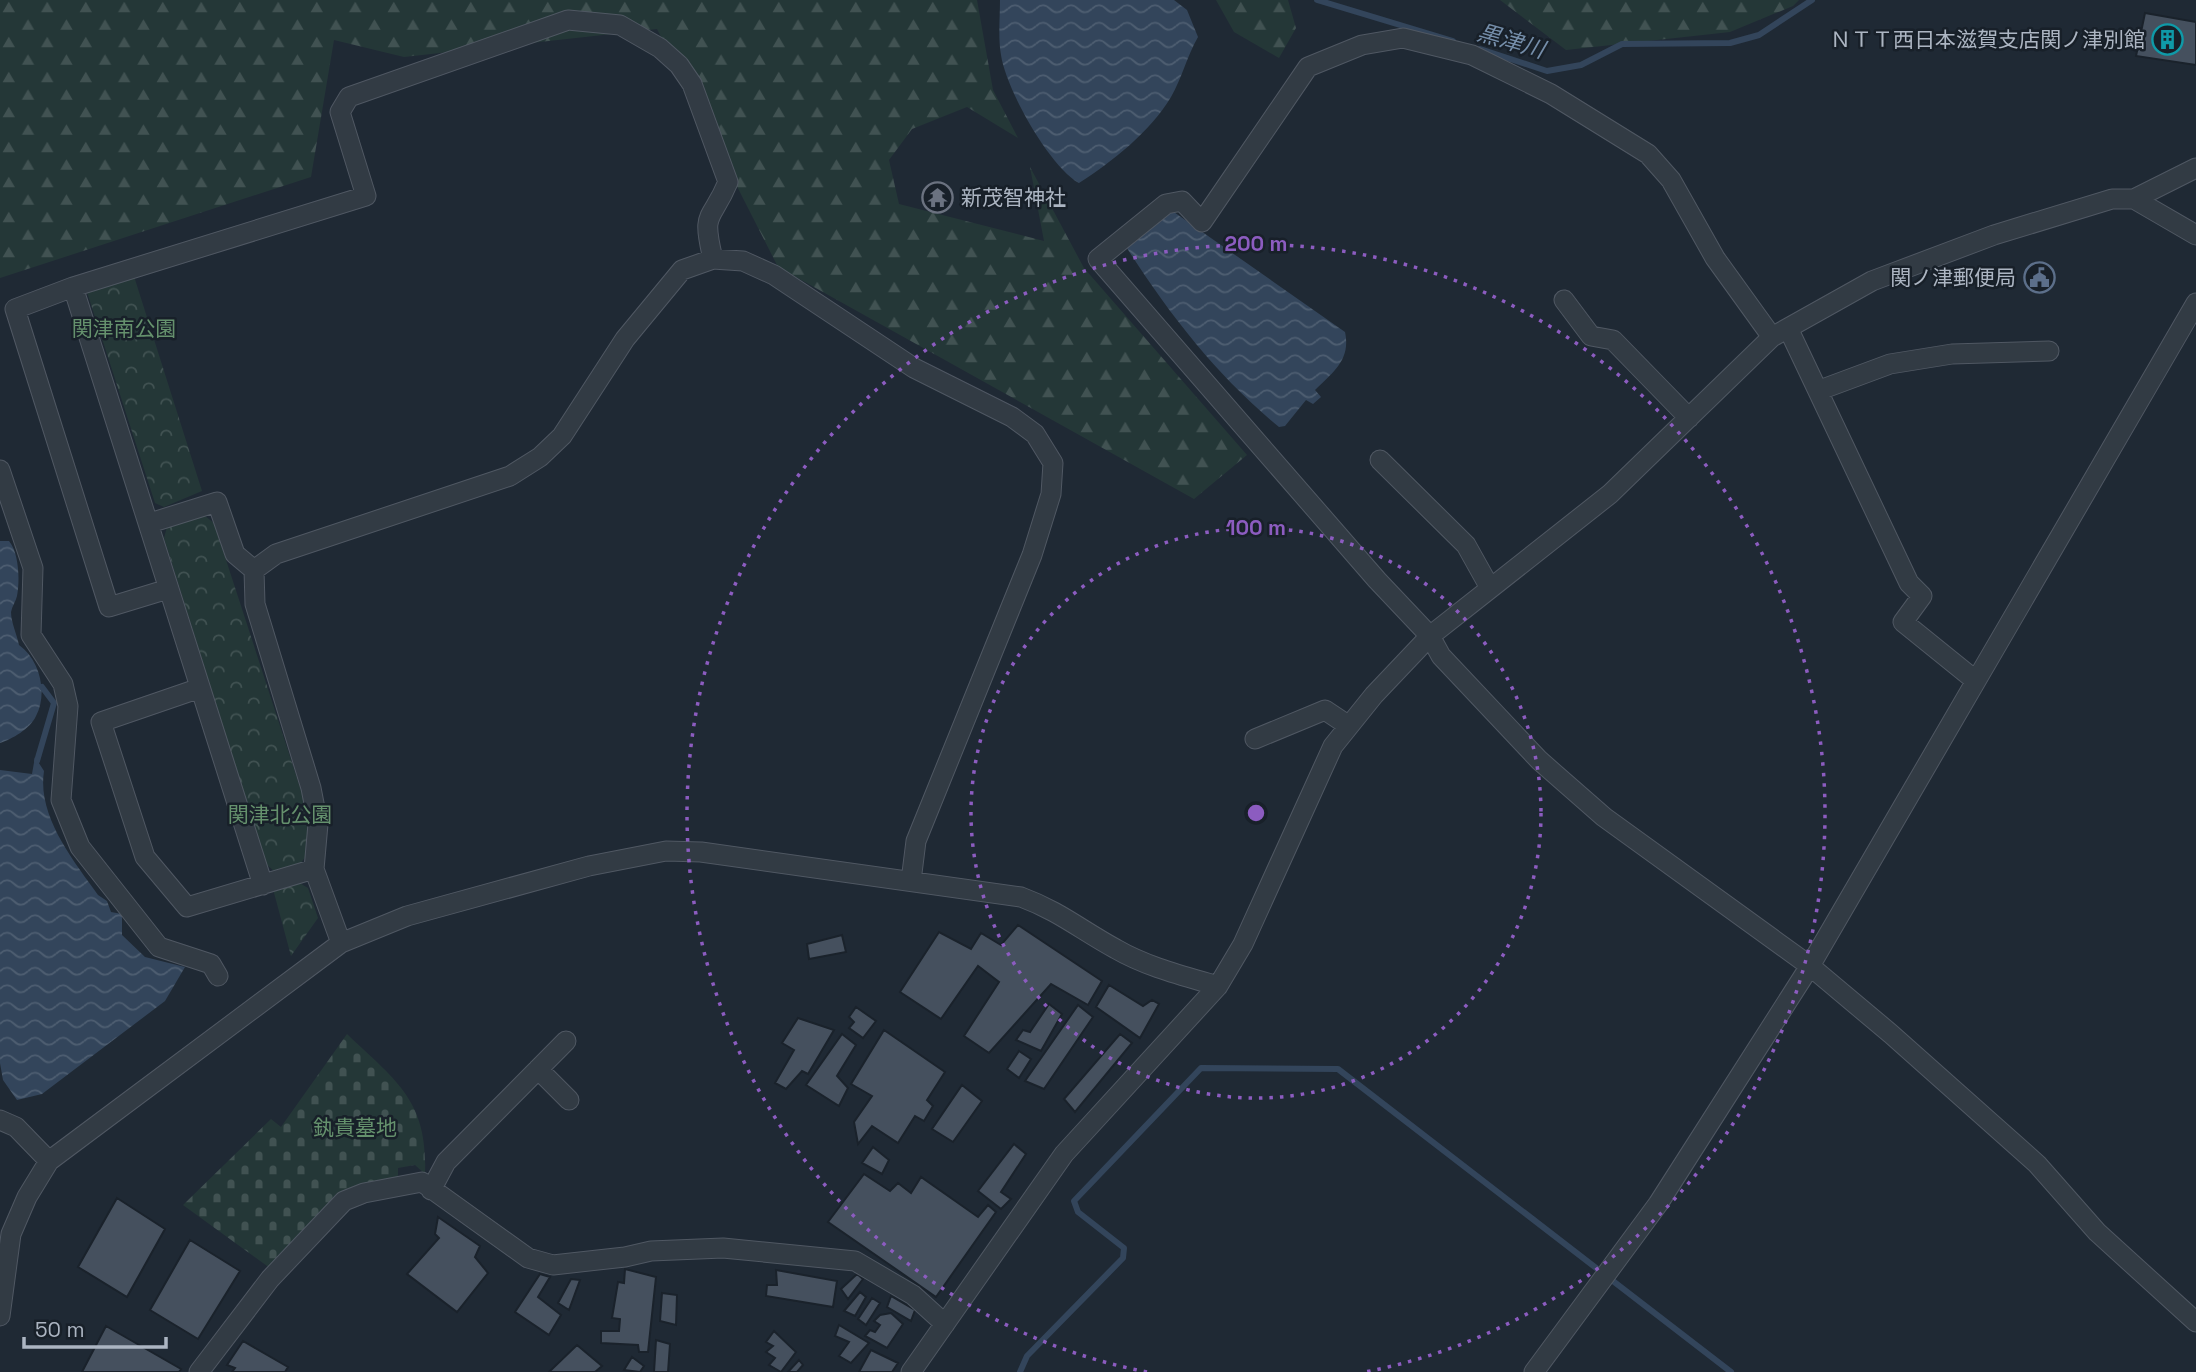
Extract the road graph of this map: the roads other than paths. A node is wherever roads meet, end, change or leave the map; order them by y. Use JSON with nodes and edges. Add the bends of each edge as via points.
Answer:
{"nodes":[{"id":1,"x":2196,"y":168,"type":"edge"},
{"id":2,"x":2134,"y":198,"type":"junction"},
{"id":3,"x":2196,"y":235,"type":"edge"},
{"id":4,"x":713,"y":259,"type":"junction"},
{"id":5,"x":73,"y":287,"type":"junction"},
{"id":6,"x":1564,"y":300,"type":"dead end"},
{"id":7,"x":2196,"y":303,"type":"edge"},
{"id":8,"x":8,"y":312,"type":"edge"},
{"id":9,"x":1780,"y":332,"type":"junction"},
{"id":10,"x":2049,"y":351,"type":"dead end"},
{"id":11,"x":1820,"y":390,"type":"junction"},
{"id":12,"x":1689,"y":418,"type":"junction"},
{"id":13,"x":1380,"y":460,"type":"dead end"},
{"id":14,"x":0,"y":470,"type":"edge"},
{"id":15,"x":150,"y":523,"type":"junction"},
{"id":16,"x":254,"y":570,"type":"junction"},
{"id":17,"x":1490,"y":588,"type":"junction"},
{"id":18,"x":168,"y":589,"type":"junction"},
{"id":19,"x":1430,"y":636,"type":"junction"},
{"id":20,"x":1976,"y":681,"type":"junction"},
{"id":21,"x":200,"y":688,"type":"junction"},
{"id":22,"x":1349,"y":726,"type":"junction"},
{"id":23,"x":1255,"y":739,"type":"dead end"},
{"id":24,"x":314,"y":869,"type":"junction"},
{"id":25,"x":911,"y":881,"type":"junction"},
{"id":26,"x":263,"y":885,"type":"junction"},
{"id":27,"x":341,"y":943,"type":"junction"},
{"id":28,"x":1810,"y":966,"type":"junction"},
{"id":29,"x":218,"y":976,"type":"dead end"},
{"id":30,"x":1218,"y":986,"type":"junction"},
{"id":31,"x":566,"y":1041,"type":"dead end"},
{"id":32,"x":538,"y":1069,"type":"junction"},
{"id":33,"x":569,"y":1100,"type":"dead end"},
{"id":34,"x":0,"y":1120,"type":"edge"},
{"id":35,"x":49,"y":1161,"type":"junction"},
{"id":36,"x":431,"y":1190,"type":"junction"},
{"id":37,"x":0,"y":1316,"type":"edge"},
{"id":38,"x":2196,"y":1322,"type":"edge"},
{"id":39,"x":945,"y":1324,"type":"junction"},
{"id":40,"x":199,"y":1372,"type":"edge"},
{"id":41,"x":911,"y":1372,"type":"edge"},
{"id":42,"x":1534,"y":1372,"type":"edge"}],
"edges":[{"from":1,"to":2,"type":"street"},
{"from":2,"to":3,"type":"street"},
{"from":2,"to":9,"type":"street","via":[[2112,198],[1994,235],[1872,281]]},
{"from":4,"to":5,"type":"street","via":[[706,229],[710,210],[728,182],[692,84],[679,65],[642,36],[620,25],[568,20],[349,97],[340,112],[366,196]]},
{"from":4,"to":16,"type":"street","via":[[682,271],[625,339],[562,436],[540,457],[510,476],[276,554]]},
{"from":4,"to":25,"type":"street","via":[[743,261],[774,275],[914,368],[1012,417],[1035,434],[1053,463],[1051,494],[1032,555],[916,841]]},
{"from":5,"to":8,"type":"street"},
{"from":5,"to":15,"type":"street"},
{"from":6,"to":12,"type":"street","via":[[1591,335],[1613,340]]},
{"from":7,"to":20,"type":"street"},
{"from":8,"to":18,"type":"street","via":[[109,607]]},
{"from":9,"to":11,"type":"street"},
{"from":9,"to":12,"type":"street"},
{"from":9,"to":19,"type":"street","via":[[1715,258],[1656,162],[1551,94],[1472,55],[1403,38],[1362,45],[1308,67],[1202,222],[1182,201],[1166,204],[1098,258]]},
{"from":10,"to":11,"type":"street","via":[[1952,354],[1890,364]]},
{"from":11,"to":20,"type":"street","via":[[1909,583],[1922,596],[1903,621]]},
{"from":12,"to":17,"type":"street","via":[[1610,494]]},
{"from":13,"to":17,"type":"street","via":[[1466,545]]},
{"from":14,"to":29,"type":"street","via":[[33,568],[31,635],[62,684],[68,706],[61,800],[80,847],[159,947],[211,964]]},
{"from":15,"to":16,"type":"street","via":[[217,502],[235,554]]},
{"from":15,"to":18,"type":"street"},
{"from":16,"to":24,"type":"street","via":[[255,604],[311,789],[318,824]]},
{"from":17,"to":19,"type":"street"},
{"from":18,"to":21,"type":"street"},
{"from":19,"to":22,"type":"street"},
{"from":19,"to":28,"type":"street","via":[[1441,656],[1539,760],[1604,817]]},
{"from":20,"to":28,"type":"street"},
{"from":21,"to":26,"type":"street"},
{"from":21,"to":26,"type":"street","via":[[101,722],[145,857],[187,907]]},
{"from":22,"to":23,"type":"street","via":[[1325,710]]},
{"from":22,"to":30,"type":"street","via":[[1333,746]]},
{"from":24,"to":26,"type":"street"},
{"from":24,"to":27,"type":"street"},
{"from":25,"to":27,"type":"street","via":[[666,851],[589,866],[407,916]]},
{"from":25,"to":30,"type":"street","via":[[1020,897],[1051,908],[1117,950]]},
{"from":27,"to":35,"type":"street"},
{"from":28,"to":38,"type":"street","via":[[2037,1164],[2097,1232]]},
{"from":28,"to":42,"type":"street","via":[[1658,1204]]},
{"from":30,"to":39,"type":"street","via":[[1064,1154]]},
{"from":31,"to":32,"type":"street"},
{"from":32,"to":33,"type":"street"},
{"from":32,"to":36,"type":"street","via":[[446,1162]]},
{"from":34,"to":35,"type":"street","via":[[16,1127]]},
{"from":35,"to":37,"type":"street","via":[[11,1234]]},
{"from":36,"to":39,"type":"street","via":[[528,1258],[553,1265],[651,1251],[723,1248],[855,1261],[913,1296]]},
{"from":36,"to":40,"type":"street","via":[[422,1182],[406,1184],[344,1201],[270,1279]]},
{"from":39,"to":41,"type":"street"}]}
